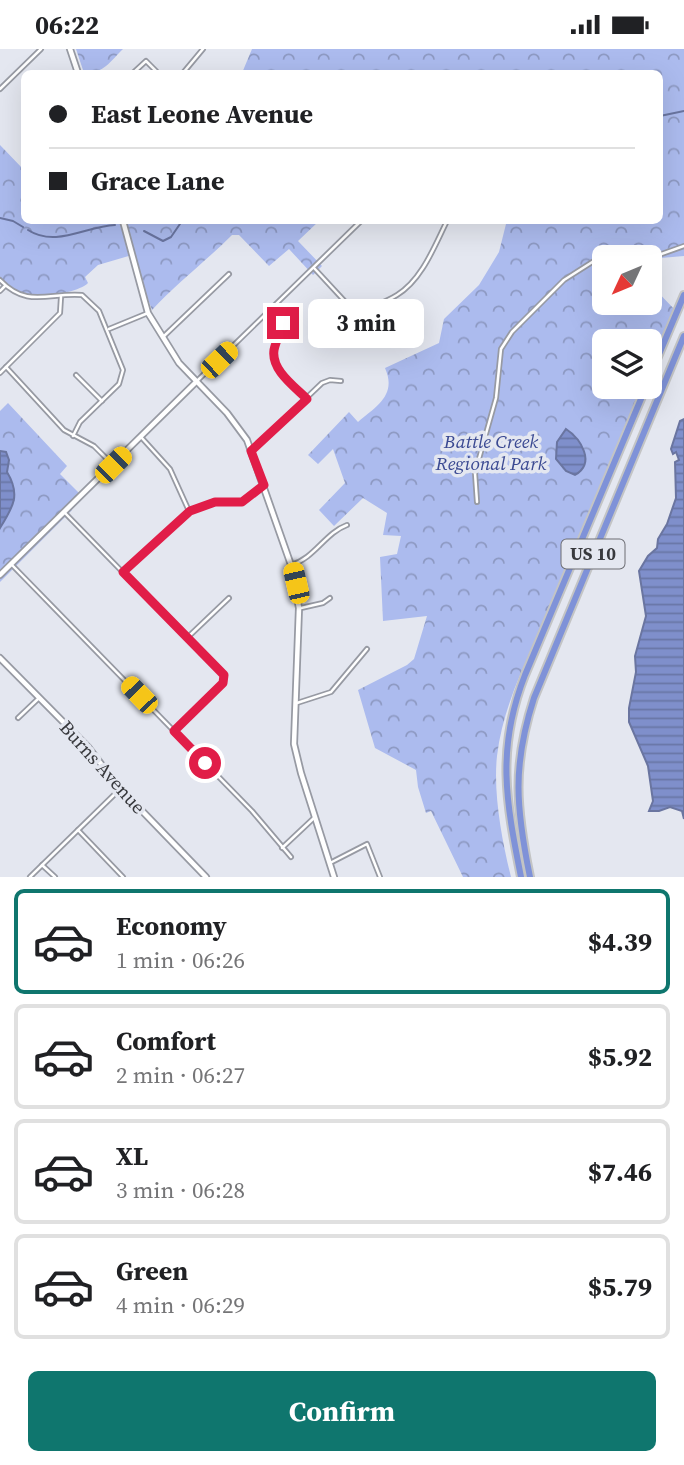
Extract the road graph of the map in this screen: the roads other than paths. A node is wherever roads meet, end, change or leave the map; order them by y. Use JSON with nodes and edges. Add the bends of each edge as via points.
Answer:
{"nodes":[{"id":1,"x":41,"y":49,"type":"edge"},
{"id":2,"x":70,"y":49,"type":"edge"},
{"id":3,"x":203,"y":49,"type":"edge"},
{"id":4,"x":77,"y":70,"type":"edge"},
{"id":5,"x":136,"y":70,"type":"edge"},
{"id":6,"x":155,"y":70,"type":"edge"},
{"id":7,"x":186,"y":70,"type":"edge"},
{"id":8,"x":0,"y":89,"type":"edge"},
{"id":9,"x":124,"y":224,"type":"edge"},
{"id":10,"x":357,"y":224,"type":"edge"},
{"id":11,"x":446,"y":224,"type":"edge"},
{"id":12,"x":684,"y":246,"type":"edge"},
{"id":13,"x":313,"y":267,"type":"junction"},
{"id":14,"x":229,"y":274,"type":"dead end"},
{"id":15,"x":0,"y":280,"type":"edge"},
{"id":16,"x":5,"y":286,"type":"junction"},
{"id":17,"x":0,"y":291,"type":"edge"},
{"id":18,"x":684,"y":295,"type":"edge"},
{"id":19,"x":61,"y":297,"type":"junction"},
{"id":20,"x":273,"y":307,"type":"junction"},
{"id":21,"x":148,"y":313,"type":"junction"},
{"id":22,"x":108,"y":330,"type":"junction"},
{"id":23,"x":684,"y":336,"type":"edge"},
{"id":24,"x":162,"y":338,"type":"junction"},
{"id":25,"x":662,"y":347,"type":"edge"},
{"id":26,"x":6,"y":367,"type":"junction"},
{"id":27,"x":0,"y":373,"type":"edge"},
{"id":28,"x":76,"y":375,"type":"dead end"},
{"id":29,"x":341,"y":381,"type":"dead end"},
{"id":30,"x":196,"y":382,"type":"junction"},
{"id":31,"x":307,"y":399,"type":"junction"},
{"id":32,"x":641,"y":399,"type":"edge"},
{"id":33,"x":102,"y":401,"type":"junction"},
{"id":34,"x":73,"y":436,"type":"junction"},
{"id":35,"x":141,"y":436,"type":"junction"},
{"id":36,"x":251,"y":451,"type":"junction"},
{"id":37,"x":113,"y":465,"type":"junction"},
{"id":38,"x":264,"y":485,"type":"junction"},
{"id":39,"x":477,"y":502,"type":"dead end"},
{"id":40,"x":190,"y":511,"type":"junction"},
{"id":41,"x":64,"y":512,"type":"junction"},
{"id":42,"x":347,"y":524,"type":"dead end"},
{"id":43,"x":11,"y":564,"type":"junction"},
{"id":44,"x":291,"y":565,"type":"junction"},
{"id":45,"x":123,"y":572,"type":"junction"},
{"id":46,"x":0,"y":575,"type":"edge"},
{"id":47,"x":229,"y":598,"type":"dead end"},
{"id":48,"x":330,"y":598,"type":"dead end"},
{"id":49,"x":299,"y":608,"type":"junction"},
{"id":50,"x":187,"y":638,"type":"junction"},
{"id":51,"x":367,"y":649,"type":"dead end"},
{"id":52,"x":0,"y":658,"type":"edge"},
{"id":53,"x":39,"y":698,"type":"junction"},
{"id":54,"x":294,"y":703,"type":"junction"},
{"id":55,"x":18,"y":718,"type":"dead end"},
{"id":56,"x":174,"y":731,"type":"junction"},
{"id":57,"x":120,"y":789,"type":"junction"},
{"id":58,"x":315,"y":817,"type":"junction"},
{"id":59,"x":78,"y":830,"type":"junction"},
{"id":60,"x":282,"y":848,"type":"junction"},
{"id":61,"x":291,"y":857,"type":"dead end"},
{"id":62,"x":329,"y":863,"type":"junction"},
{"id":63,"x":43,"y":865,"type":"junction"},
{"id":64,"x":30,"y":877,"type":"edge"},
{"id":65,"x":55,"y":877,"type":"edge"},
{"id":66,"x":123,"y":877,"type":"edge"},
{"id":67,"x":206,"y":877,"type":"edge"},
{"id":68,"x":334,"y":877,"type":"edge"},
{"id":69,"x":380,"y":877,"type":"edge"},
{"id":70,"x":521,"y":877,"type":"edge"},
{"id":71,"x":530,"y":877,"type":"edge"}],
"edges":[{"from":1,"to":8,"type":"street"},
{"from":2,"to":4,"type":"street"},
{"from":3,"to":7,"type":"street"},
{"from":5,"to":6,"type":"street","via":[[146,61]]},
{"from":9,"to":21,"type":"street"},
{"from":10,"to":13,"type":"street"},
{"from":11,"to":13,"type":"street","via":[[428,259],[403,291],[361,312]]},
{"from":12,"to":39,"type":"street","via":[[656,256],[622,248],[608,252],[564,280],[512,333],[501,349],[496,398],[475,473]]},
{"from":13,"to":20,"type":"street"},
{"from":14,"to":24,"type":"street"},
{"from":15,"to":16,"type":"street"},
{"from":16,"to":17,"type":"street"},
{"from":16,"to":19,"type":"street","via":[[25,297]]},
{"from":18,"to":25,"type":"highway"},
{"from":19,"to":22,"type":"street","via":[[85,296]]},
{"from":19,"to":26,"type":"street","via":[[60,313]]},
{"from":20,"to":30,"type":"street"},
{"from":20,"to":31,"type":"street","via":[[284,320],[275,347],[276,365]]},
{"from":21,"to":22,"type":"street"},
{"from":21,"to":24,"type":"street"},
{"from":22,"to":33,"type":"street","via":[[123,370],[119,384]]},
{"from":23,"to":71,"type":"highway","number":"US 10","via":[[526,725],[517,799]]},
{"from":24,"to":30,"type":"street"},
{"from":26,"to":27,"type":"street"},
{"from":26,"to":34,"type":"street"},
{"from":28,"to":33,"type":"street"},
{"from":29,"to":31,"type":"street","via":[[326,381]]},
{"from":30,"to":35,"type":"street"},
{"from":30,"to":36,"type":"street","via":[[234,421]]},
{"from":31,"to":36,"type":"street"},
{"from":32,"to":70,"type":"highway","number":"US 10","via":[[514,707],[505,775]]},
{"from":33,"to":34,"type":"street","via":[[80,422]]},
{"from":34,"to":37,"type":"street","via":[[94,446]]},
{"from":35,"to":37,"type":"street"},
{"from":35,"to":40,"type":"street","via":[[170,469]]},
{"from":36,"to":38,"type":"street"},
{"from":37,"to":41,"type":"street"},
{"from":38,"to":40,"type":"street","via":[[242,502],[215,502]]},
{"from":38,"to":44,"type":"street"},
{"from":40,"to":45,"type":"street"},
{"from":41,"to":43,"type":"street"},
{"from":41,"to":45,"type":"street"},
{"from":42,"to":44,"type":"street","via":[[306,559]]},
{"from":43,"to":46,"type":"street"},
{"from":43,"to":56,"type":"street"},
{"from":44,"to":49,"type":"street"},
{"from":45,"to":50,"type":"street"},
{"from":47,"to":50,"type":"street"},
{"from":48,"to":49,"type":"street"},
{"from":49,"to":54,"type":"street"},
{"from":50,"to":56,"type":"street","via":[[225,679]]},
{"from":51,"to":54,"type":"street","via":[[331,692]]},
{"from":52,"to":53,"type":"street","name":"Burns Avenue"},
{"from":53,"to":55,"type":"street"},
{"from":53,"to":57,"type":"street","name":"Burns Avenue","via":[[88,747]]},
{"from":54,"to":58,"type":"street","via":[[295,749]]},
{"from":56,"to":60,"type":"street"},
{"from":57,"to":59,"type":"street"},
{"from":57,"to":67,"type":"street","name":"Burns Avenue"},
{"from":58,"to":60,"type":"street"},
{"from":58,"to":62,"type":"street"},
{"from":59,"to":63,"type":"street"},
{"from":59,"to":66,"type":"street"},
{"from":60,"to":61,"type":"street"},
{"from":62,"to":68,"type":"street"},
{"from":62,"to":69,"type":"street","via":[[367,844]]},
{"from":63,"to":64,"type":"street"},
{"from":63,"to":65,"type":"street"}]}
